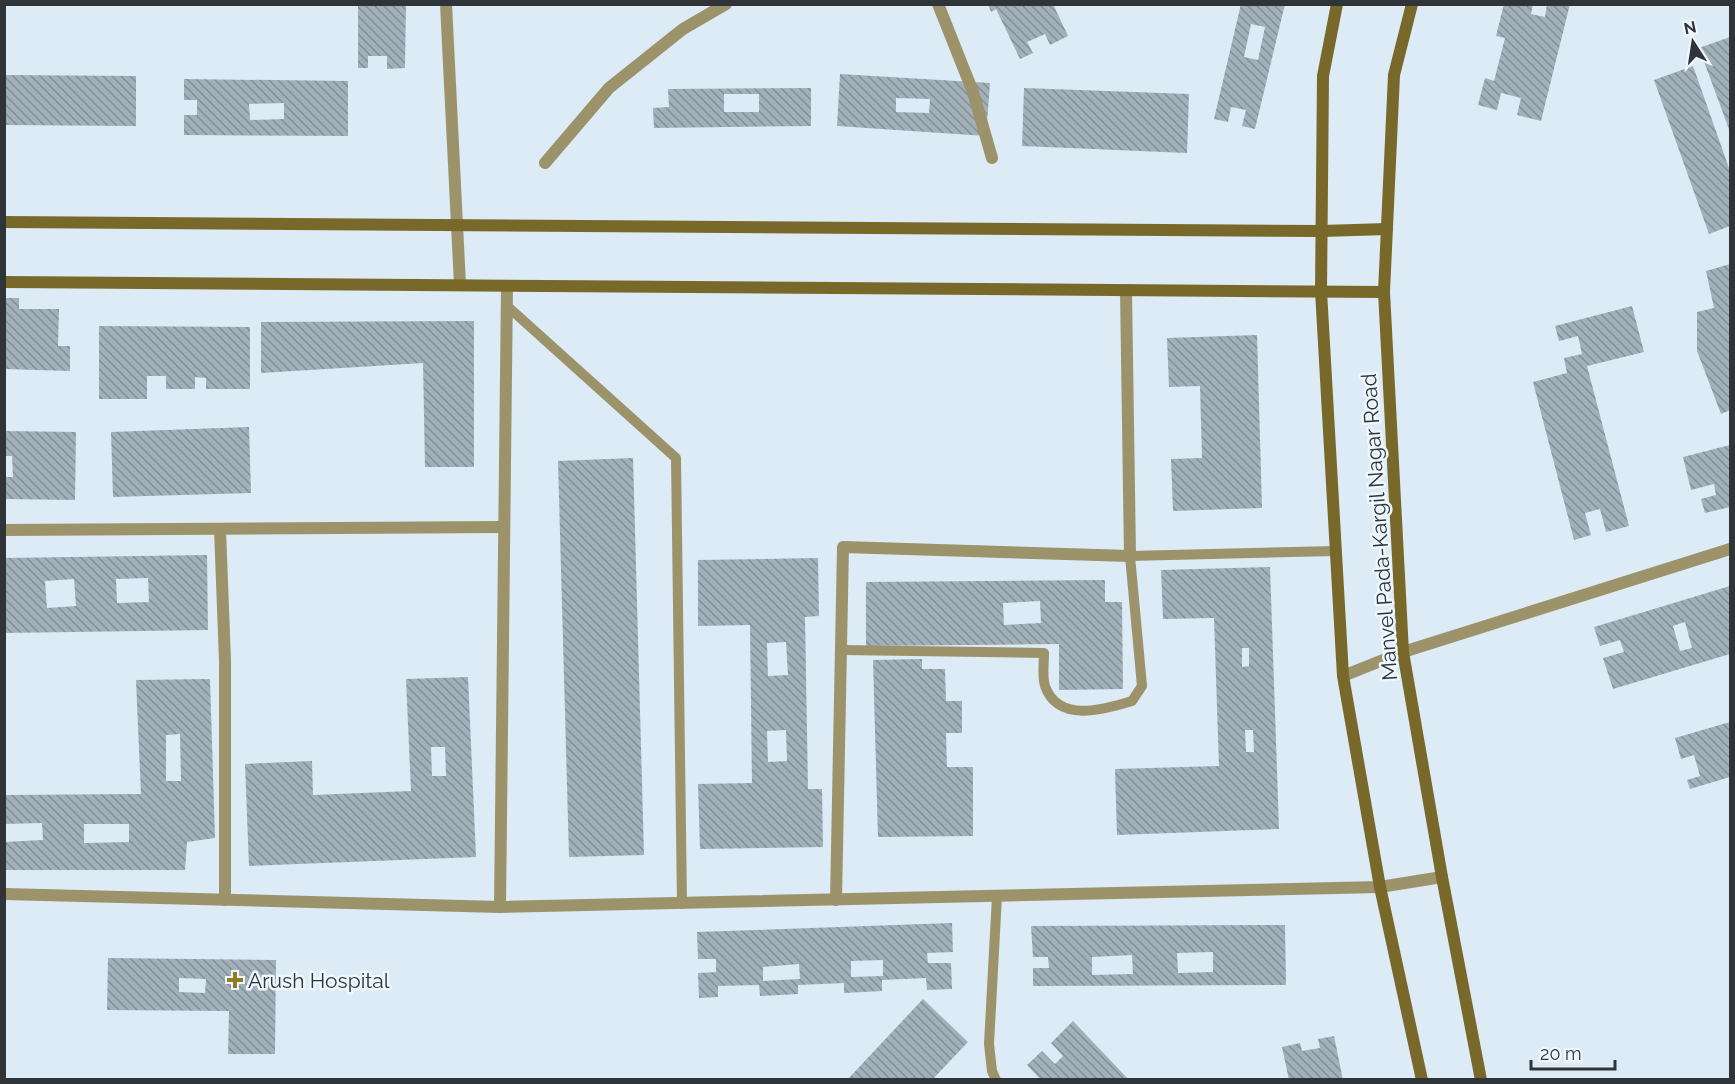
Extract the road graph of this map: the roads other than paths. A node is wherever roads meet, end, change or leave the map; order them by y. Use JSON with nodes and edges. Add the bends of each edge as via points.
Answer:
{"nodes":[{"id":1,"x":446,"y":4,"type":"edge"},
{"id":2,"x":726,"y":4,"type":"edge"},
{"id":3,"x":938,"y":4,"type":"edge"},
{"id":4,"x":1337,"y":4,"type":"edge"},
{"id":5,"x":1412,"y":4,"type":"edge"},
{"id":6,"x":992,"y":158,"type":"dead end"},
{"id":7,"x":545,"y":163,"type":"dead end"},
{"id":8,"x":4,"y":222,"type":"edge"},
{"id":9,"x":457,"y":225,"type":"junction"},
{"id":10,"x":1387,"y":229,"type":"junction"},
{"id":11,"x":1322,"y":231,"type":"junction"},
{"id":12,"x":4,"y":282,"type":"edge"},
{"id":13,"x":460,"y":285,"type":"junction"},
{"id":14,"x":507,"y":286,"type":"junction"},
{"id":15,"x":1126,"y":290,"type":"junction"},
{"id":16,"x":1321,"y":291,"type":"junction"},
{"id":17,"x":1384,"y":292,"type":"junction"},
{"id":18,"x":507,"y":306,"type":"junction"},
{"id":19,"x":504,"y":527,"type":"junction"},
{"id":20,"x":220,"y":529,"type":"junction"},
{"id":21,"x":4,"y":530,"type":"edge"},
{"id":22,"x":1731,"y":549,"type":"edge"},
{"id":23,"x":1335,"y":551,"type":"junction"},
{"id":24,"x":1130,"y":556,"type":"junction"},
{"id":25,"x":841,"y":650,"type":"junction"},
{"id":26,"x":1403,"y":652,"type":"junction"},
{"id":27,"x":1342,"y":675,"type":"junction"},
{"id":28,"x":1442,"y":877,"type":"junction"},
{"id":29,"x":1380,"y":887,"type":"junction"},
{"id":30,"x":4,"y":894,"type":"edge"},
{"id":31,"x":996,"y":897,"type":"junction"},
{"id":32,"x":225,"y":900,"type":"junction"},
{"id":33,"x":836,"y":900,"type":"junction"},
{"id":34,"x":682,"y":904,"type":"junction"},
{"id":35,"x":500,"y":907,"type":"junction"},
{"id":36,"x":996,"y":1080,"type":"edge"},
{"id":37,"x":1422,"y":1080,"type":"edge"},
{"id":38,"x":1481,"y":1080,"type":"edge"}],
"edges":[{"from":1,"to":9,"type":"street"},
{"from":2,"to":7,"type":"street","via":[[682,28],[609,88]]},
{"from":3,"to":6,"type":"street","via":[[973,92]]},
{"from":4,"to":11,"type":"street","name":"Manvel Pada-Kargil Nagar Road","via":[[1323,76]]},
{"from":5,"to":10,"type":"street","name":"Manvel Pada-Kargil Nagar Road","via":[[1394,75]]},
{"from":8,"to":9,"type":"street"},
{"from":9,"to":11,"type":"street"},
{"from":9,"to":13,"type":"street"},
{"from":10,"to":11,"type":"street"},
{"from":10,"to":17,"type":"street","name":"Manvel Pada-Kargil Nagar Road"},
{"from":11,"to":16,"type":"street","name":"Manvel Pada-Kargil Nagar Road"},
{"from":12,"to":13,"type":"street"},
{"from":13,"to":14,"type":"street"},
{"from":14,"to":15,"type":"street"},
{"from":14,"to":18,"type":"street"},
{"from":15,"to":16,"type":"street"},
{"from":15,"to":24,"type":"street"},
{"from":16,"to":17,"type":"street"},
{"from":16,"to":23,"type":"street","name":"Manvel Pada-Kargil Nagar Road"},
{"from":17,"to":26,"type":"street","name":"Manvel Pada-Kargil Nagar Road"},
{"from":18,"to":19,"type":"street"},
{"from":18,"to":34,"type":"lane","via":[[676,458]]},
{"from":19,"to":20,"type":"street"},
{"from":19,"to":35,"type":"street"},
{"from":20,"to":21,"type":"street"},
{"from":20,"to":32,"type":"street","via":[[225,661]]},
{"from":22,"to":26,"type":"street"},
{"from":23,"to":24,"type":"lane"},
{"from":23,"to":27,"type":"street","name":"Manvel Pada-Kargil Nagar Road"},
{"from":24,"to":25,"type":"street","via":[[843,547]]},
{"from":24,"to":25,"type":"lane","via":[[1142,686],[1132,701],[1104,710],[1070,711],[1052,700],[1044,684],[1044,653]]},
{"from":25,"to":33,"type":"street"},
{"from":26,"to":27,"type":"street"},
{"from":26,"to":28,"type":"street","name":"Manvel Pada-Kargil Nagar Road"},
{"from":27,"to":29,"type":"street","name":"Manvel Pada-Kargil Nagar Road"},
{"from":28,"to":29,"type":"street"},
{"from":28,"to":38,"type":"street","name":"Manvel Pada-Kargil Nagar Road"},
{"from":29,"to":31,"type":"street"},
{"from":29,"to":37,"type":"street","name":"Manvel Pada-Kargil Nagar Road"},
{"from":30,"to":32,"type":"street"},
{"from":31,"to":33,"type":"street"},
{"from":31,"to":36,"type":"lane","via":[[989,1044]]},
{"from":32,"to":35,"type":"street"},
{"from":33,"to":34,"type":"street"},
{"from":34,"to":35,"type":"street"}]}
